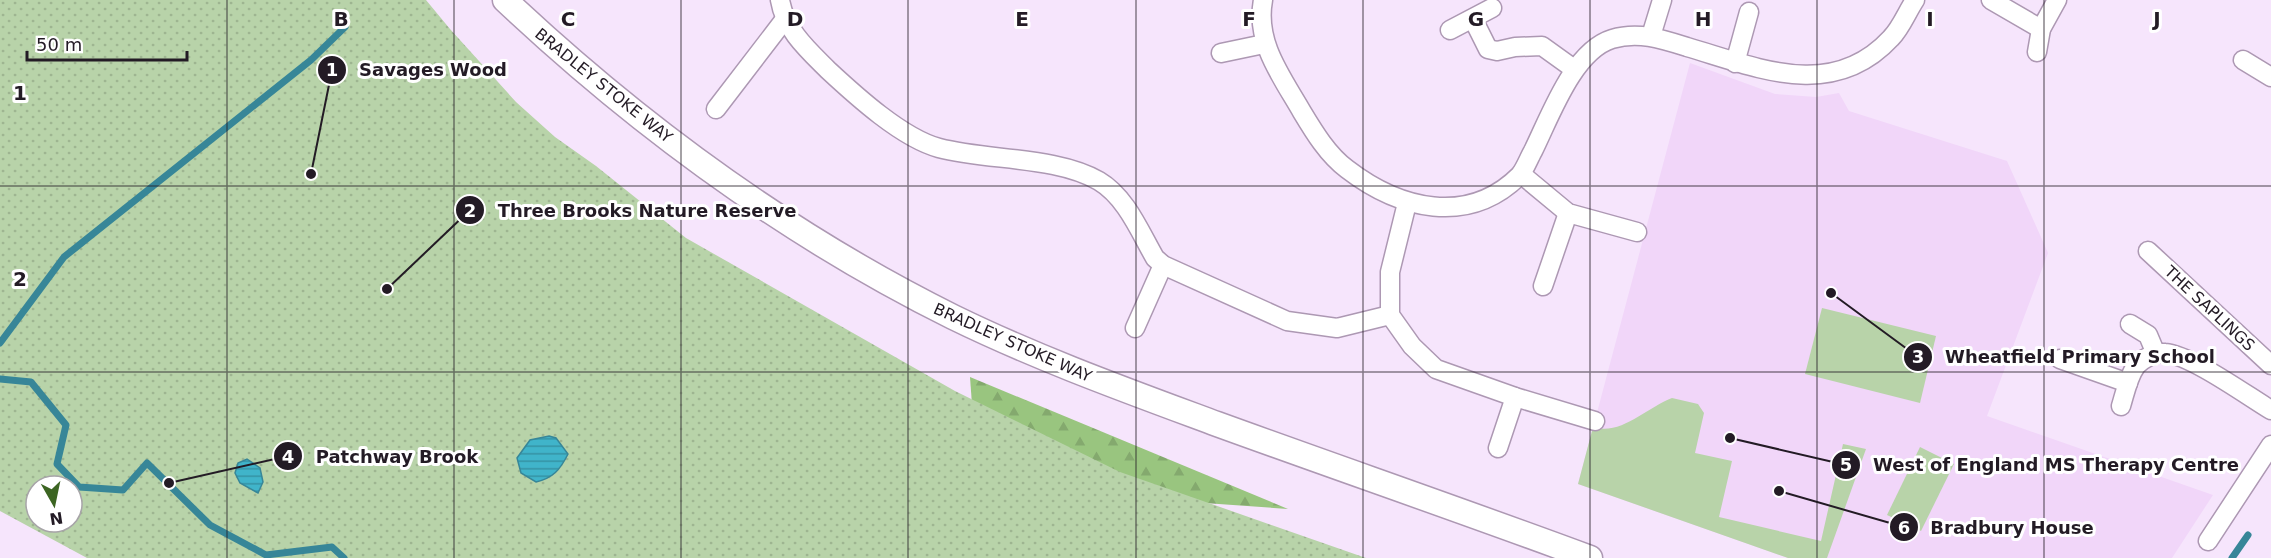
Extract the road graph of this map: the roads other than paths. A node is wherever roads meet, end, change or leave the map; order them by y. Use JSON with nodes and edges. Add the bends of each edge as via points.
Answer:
{"nodes":[{"id":1,"x":505,"y":0,"type":"edge"},
{"id":2,"x":780,"y":0,"type":"edge"},
{"id":3,"x":1263,"y":0,"type":"edge"},
{"id":4,"x":1662,"y":0,"type":"edge"},
{"id":5,"x":1915,"y":0,"type":"edge"},
{"id":6,"x":1991,"y":0,"type":"edge"},
{"id":7,"x":2057,"y":0,"type":"edge"},
{"id":8,"x":1492,"y":9,"type":"dead end"},
{"id":9,"x":1749,"y":12,"type":"dead end"},
{"id":10,"x":785,"y":19,"type":"junction"},
{"id":11,"x":1473,"y":19,"type":"junction"},
{"id":12,"x":2041,"y":29,"type":"junction"},
{"id":13,"x":1450,"y":30,"type":"dead end"},
{"id":14,"x":1651,"y":36,"type":"junction"},
{"id":15,"x":1264,"y":44,"type":"junction"},
{"id":16,"x":2037,"y":52,"type":"dead end"},
{"id":17,"x":1221,"y":53,"type":"dead end"},
{"id":18,"x":2243,"y":60,"type":"dead end"},
{"id":19,"x":1735,"y":63,"type":"junction"},
{"id":20,"x":1574,"y":69,"type":"junction"},
{"id":21,"x":2271,"y":77,"type":"edge"},
{"id":22,"x":716,"y":109,"type":"dead end"},
{"id":23,"x":1521,"y":174,"type":"junction"},
{"id":24,"x":1407,"y":203,"type":"junction"},
{"id":25,"x":1568,"y":213,"type":"junction"},
{"id":26,"x":1637,"y":232,"type":"dead end"},
{"id":27,"x":2148,"y":251,"type":"dead end"},
{"id":28,"x":1163,"y":265,"type":"junction"},
{"id":29,"x":1543,"y":286,"type":"dead end"},
{"id":30,"x":1390,"y":315,"type":"junction"},
{"id":31,"x":2130,"y":324,"type":"dead end"},
{"id":32,"x":1135,"y":328,"type":"dead end"},
{"id":33,"x":2156,"y":354,"type":"junction"},
{"id":34,"x":2060,"y":359,"type":"dead end"},
{"id":35,"x":2271,"y":365,"type":"edge"},
{"id":36,"x":2128,"y":383,"type":"junction"},
{"id":37,"x":1515,"y":398,"type":"junction"},
{"id":38,"x":2121,"y":406,"type":"dead end"},
{"id":39,"x":2271,"y":410,"type":"edge"},
{"id":40,"x":1595,"y":421,"type":"dead end"},
{"id":41,"x":2271,"y":445,"type":"edge"},
{"id":42,"x":1498,"y":448,"type":"dead end"},
{"id":43,"x":2208,"y":541,"type":"dead end"},
{"id":44,"x":1590,"y":558,"type":"edge"}],
"edges":[{"from":1,"to":44,"type":"street","name":"BRADLEY STOKE WAY","via":[[619,100],[711,171],[824,246],[954,317],[1121,389]]},
{"from":2,"to":10,"type":"street"},
{"from":3,"to":15,"type":"street"},
{"from":4,"to":14,"type":"street"},
{"from":5,"to":19,"type":"street","via":[[1892,37],[1876,52],[1838,72],[1773,72]]},
{"from":6,"to":12,"type":"street"},
{"from":7,"to":12,"type":"street"},
{"from":8,"to":11,"type":"street"},
{"from":9,"to":19,"type":"street"},
{"from":10,"to":22,"type":"street"},
{"from":10,"to":28,"type":"street","via":[[802,44],[835,76],[907,133],[936,148],[1053,166],[1100,182],[1119,198]]},
{"from":11,"to":13,"type":"street"},
{"from":11,"to":20,"type":"street","via":[[1488,49],[1542,46]]},
{"from":12,"to":16,"type":"street"},
{"from":14,"to":19,"type":"street"},
{"from":14,"to":20,"type":"street","via":[[1629,35],[1609,40],[1591,51]]},
{"from":15,"to":17,"type":"street"},
{"from":15,"to":24,"type":"street","via":[[1311,127],[1346,168]]},
{"from":18,"to":21,"type":"street"},
{"from":20,"to":23,"type":"street"},
{"from":23,"to":24,"type":"street","via":[[1493,195],[1466,205],[1437,208]]},
{"from":23,"to":25,"type":"street"},
{"from":24,"to":30,"type":"street","via":[[1390,272]]},
{"from":25,"to":26,"type":"street"},
{"from":25,"to":29,"type":"street"},
{"from":27,"to":35,"type":"street","name":"THE SAPLINGS"},
{"from":28,"to":30,"type":"street","via":[[1287,321],[1337,328]]},
{"from":28,"to":32,"type":"street"},
{"from":30,"to":37,"type":"street","via":[[1412,346],[1436,369]]},
{"from":31,"to":33,"type":"street","via":[[2148,335]]},
{"from":33,"to":36,"type":"street","via":[[2136,366]]},
{"from":33,"to":39,"type":"street","via":[[2184,357]]},
{"from":34,"to":36,"type":"street"},
{"from":36,"to":38,"type":"street"},
{"from":37,"to":40,"type":"street"},
{"from":37,"to":42,"type":"street"},
{"from":41,"to":43,"type":"street"}]}
